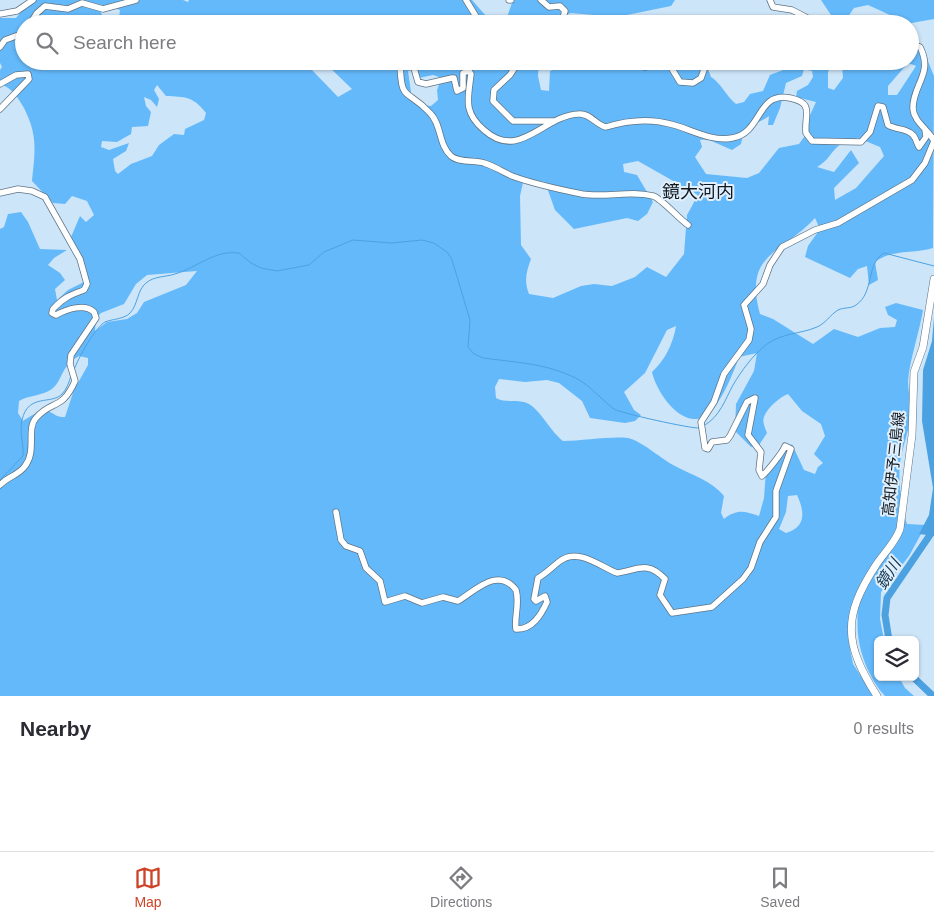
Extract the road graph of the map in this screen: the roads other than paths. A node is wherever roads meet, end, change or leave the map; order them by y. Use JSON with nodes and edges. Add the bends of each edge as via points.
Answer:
{"nodes":[{"id":1,"x":33,"y":0,"type":"edge"},
{"id":2,"x":136,"y":0,"type":"edge"},
{"id":3,"x":466,"y":0,"type":"edge"},
{"id":4,"x":541,"y":0,"type":"edge"},
{"id":5,"x":770,"y":0,"type":"edge"},
{"id":6,"x":0,"y":14,"type":"edge"},
{"id":7,"x":36,"y":15,"type":"edge"},
{"id":8,"x":475,"y":15,"type":"edge"},
{"id":9,"x":564,"y":15,"type":"edge"},
{"id":10,"x":802,"y":15,"type":"edge"},
{"id":11,"x":15,"y":36,"type":"edge"},
{"id":12,"x":0,"y":47,"type":"edge"},
{"id":13,"x":919,"y":47,"type":"edge"},
{"id":14,"x":400,"y":70,"type":"edge"},
{"id":15,"x":415,"y":70,"type":"edge"},
{"id":16,"x":513,"y":70,"type":"edge"},
{"id":17,"x":673,"y":70,"type":"edge"},
{"id":18,"x":704,"y":70,"type":"edge"},
{"id":19,"x":0,"y":84,"type":"edge"},
{"id":20,"x":0,"y":109,"type":"edge"},
{"id":21,"x":557,"y":121,"type":"junction"},
{"id":22,"x":925,"y":129,"type":"junction"},
{"id":23,"x":0,"y":193,"type":"edge"},
{"id":24,"x":688,"y":224,"type":"dead end"},
{"id":25,"x":934,"y":279,"type":"edge"},
{"id":26,"x":933,"y":292,"type":"edge"},
{"id":27,"x":0,"y":485,"type":"edge"},
{"id":28,"x":336,"y":512,"type":"dead end"},
{"id":29,"x":877,"y":696,"type":"edge"}],
"edges":[{"from":1,"to":6,"type":"street","via":[[17,11]]},
{"from":2,"to":7,"type":"street","via":[[103,9],[82,3],[68,9],[46,6]]},
{"from":3,"to":8,"type":"street"},
{"from":4,"to":9,"type":"street","via":[[549,7],[560,6]]},
{"from":5,"to":10,"type":"street","via":[[773,7]]},
{"from":11,"to":12,"type":"street","via":[[5,40]]},
{"from":13,"to":22,"type":"street","via":[[928,65],[913,110]]},
{"from":14,"to":24,"type":"street","via":[[405,93],[430,113],[438,126],[442,145],[455,159],[483,162],[515,177],[580,194],[655,196]]},
{"from":15,"to":21,"type":"street","via":[[418,82],[426,84],[454,78],[458,91],[462,88],[463,73],[469,71],[471,118],[486,133],[502,142],[520,140]]},
{"from":16,"to":21,"type":"street","via":[[494,90],[496,105],[513,122]]},
{"from":17,"to":18,"type":"street","via":[[680,82],[693,83],[701,78]]},
{"from":19,"to":20,"type":"street","via":[[16,75],[28,74],[29,79]]},
{"from":21,"to":22,"type":"street","via":[[579,114],[606,127],[645,120],[725,139],[747,133],[768,102],[781,97],[795,100],[808,110],[806,133],[812,141],[861,142],[870,132],[878,106],[883,108],[888,125],[908,131],[918,147],[926,137]]},
{"from":22,"to":28,"type":"street","via":[[934,141],[917,176],[867,208],[782,246],[763,284],[744,305],[751,329],[749,340],[724,374],[714,402],[701,422],[702,443],[708,449],[712,442],[727,440],[747,402],[755,398],[748,434],[760,452],[762,476],[785,446],[791,450],[776,491],[776,517],[760,542],[751,568],[743,580],[712,607],[672,613],[660,595],[665,579],[648,567],[617,572],[586,558],[575,557],[560,561],[538,578],[534,599],[544,596],[547,602],[536,620],[522,630],[515,626],[519,609],[516,590],[506,582],[487,581],[458,601],[443,597],[422,603],[405,596],[385,602],[380,580],[366,568],[360,552],[341,540]]},
{"from":23,"to":27,"type":"street","via":[[18,189],[45,197],[80,259],[87,284],[84,290],[69,294],[52,309],[52,313],[56,315],[86,307],[94,312],[96,318],[71,355],[75,382],[68,396],[35,418],[32,424],[33,446],[25,466]]},
{"from":25,"to":26,"type":"main road","name":"高知伊予三島線"},
{"from":26,"to":29,"type":"main road","name":"高知伊予三島線","via":[[923,347],[914,372],[912,435],[900,529],[858,594],[853,611],[856,659]]}]}
